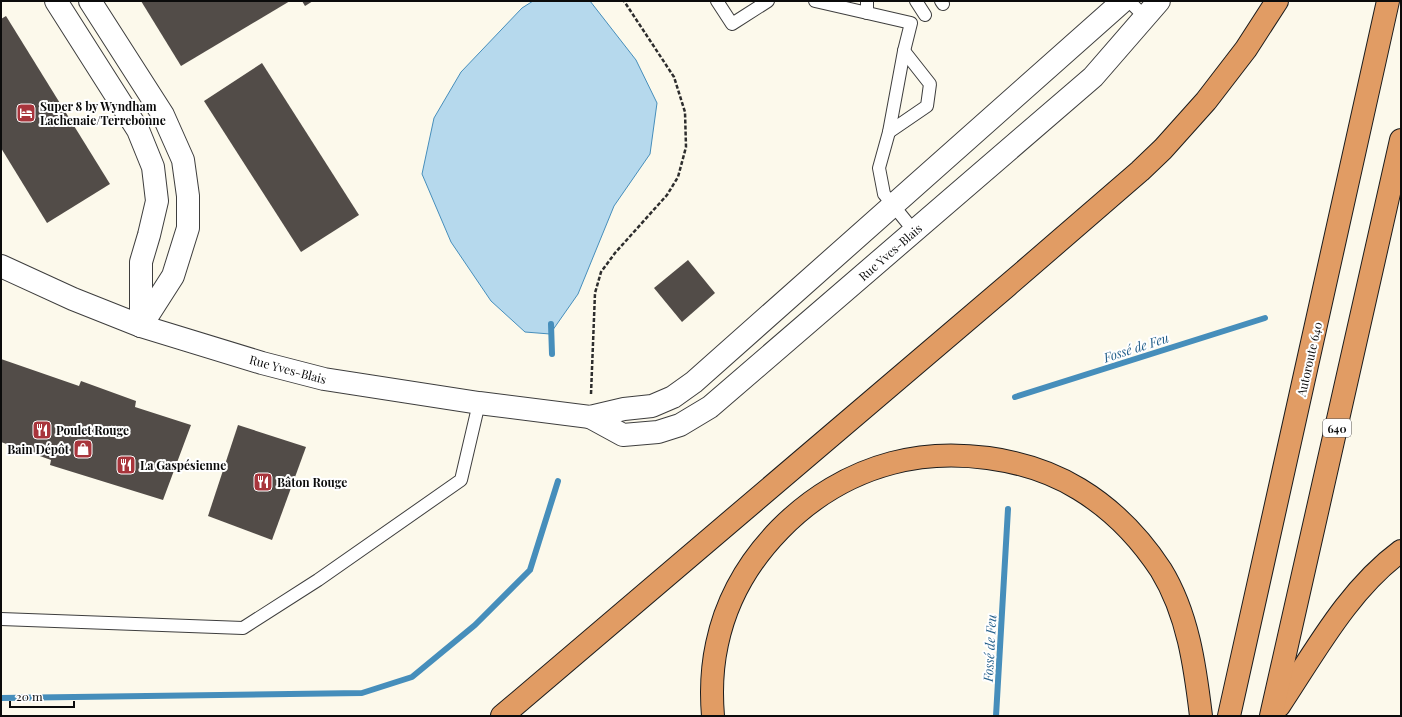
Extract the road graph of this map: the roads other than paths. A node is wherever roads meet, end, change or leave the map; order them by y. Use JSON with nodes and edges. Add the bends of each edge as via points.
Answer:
{"nodes":[{"id":1,"x":56,"y":1,"type":"edge"},
{"id":2,"x":90,"y":1,"type":"edge"},
{"id":3,"x":717,"y":1,"type":"edge"},
{"id":4,"x":768,"y":1,"type":"edge"},
{"id":5,"x":815,"y":1,"type":"edge"},
{"id":6,"x":867,"y":1,"type":"edge"},
{"id":7,"x":916,"y":1,"type":"edge"},
{"id":8,"x":1123,"y":1,"type":"edge"},
{"id":9,"x":1129,"y":1,"type":"edge"},
{"id":10,"x":1277,"y":1,"type":"edge"},
{"id":11,"x":1388,"y":1,"type":"edge"},
{"id":12,"x":1152,"y":9,"type":"edge"},
{"id":13,"x":866,"y":13,"type":"junction"},
{"id":14,"x":925,"y":15,"type":"dead end"},
{"id":15,"x":904,"y":50,"type":"junction"},
{"id":16,"x":889,"y":132,"type":"junction"},
{"id":17,"x":1401,"y":140,"type":"edge"},
{"id":18,"x":893,"y":206,"type":"junction"},
{"id":19,"x":914,"y":231,"type":"junction"},
{"id":20,"x":1,"y":266,"type":"edge"},
{"id":21,"x":141,"y":326,"type":"junction"},
{"id":22,"x":478,"y":403,"type":"junction"},
{"id":23,"x":590,"y":417,"type":"junction"},
{"id":24,"x":1401,"y":551,"type":"edge"},
{"id":25,"x":1,"y":619,"type":"edge"},
{"id":26,"x":502,"y":716,"type":"edge"},
{"id":27,"x":713,"y":716,"type":"edge"},
{"id":28,"x":1201,"y":716,"type":"edge"},
{"id":29,"x":1229,"y":716,"type":"edge"},
{"id":30,"x":1272,"y":716,"type":"edge"}],
"edges":[{"from":1,"to":21,"type":"street","via":[[138,130],[153,167],[157,201],[141,262]]},
{"from":2,"to":21,"type":"street","via":[[163,115],[183,160],[188,196],[188,228],[174,276]]},
{"from":3,"to":4,"type":"lane","via":[[732,24]]},
{"from":5,"to":13,"type":"lane"},
{"from":6,"to":13,"type":"lane"},
{"from":7,"to":14,"type":"lane"},
{"from":8,"to":18,"type":"street","name":"Rue Yves-Blais"},
{"from":9,"to":12,"type":"lane"},
{"from":10,"to":26,"type":"highway","via":[[1246,49],[1206,101],[1140,171]]},
{"from":11,"to":29,"type":"highway","name":"Autoroute 640"},
{"from":12,"to":19,"type":"street","name":"Rue Yves-Blais","via":[[1093,77]]},
{"from":13,"to":15,"type":"lane","via":[[911,23]]},
{"from":15,"to":16,"type":"lane"},
{"from":15,"to":16,"type":"lane","via":[[930,84],[927,106]]},
{"from":16,"to":18,"type":"lane","via":[[879,168],[884,194]]},
{"from":17,"to":30,"type":"highway","number":"640"},
{"from":18,"to":19,"type":"lane"},
{"from":18,"to":23,"type":"street","name":"Rue Yves-Blais","via":[[694,382],[673,397],[652,406]]},
{"from":19,"to":23,"type":"street","name":"Rue Yves-Blais","via":[[710,407],[680,425],[658,432],[623,435]]},
{"from":20,"to":21,"type":"street","name":"Rue Yves-Blais"},
{"from":21,"to":22,"type":"street","name":"Rue Yves-Blais","via":[[324,379]]},
{"from":22,"to":23,"type":"street","name":"Rue Yves-Blais"},
{"from":22,"to":25,"type":"lane","via":[[461,480],[318,580],[243,628]]},
{"from":24,"to":30,"type":"highway","via":[[1372,575],[1342,611]]},
{"from":27,"to":28,"type":"highway","via":[[714,661],[725,617],[755,559],[776,533],[796,513],[822,494],[865,471],[894,462],[952,456],[998,460],[1063,480],[1103,506],[1125,526],[1162,572],[1176,600],[1193,660]]}]}
